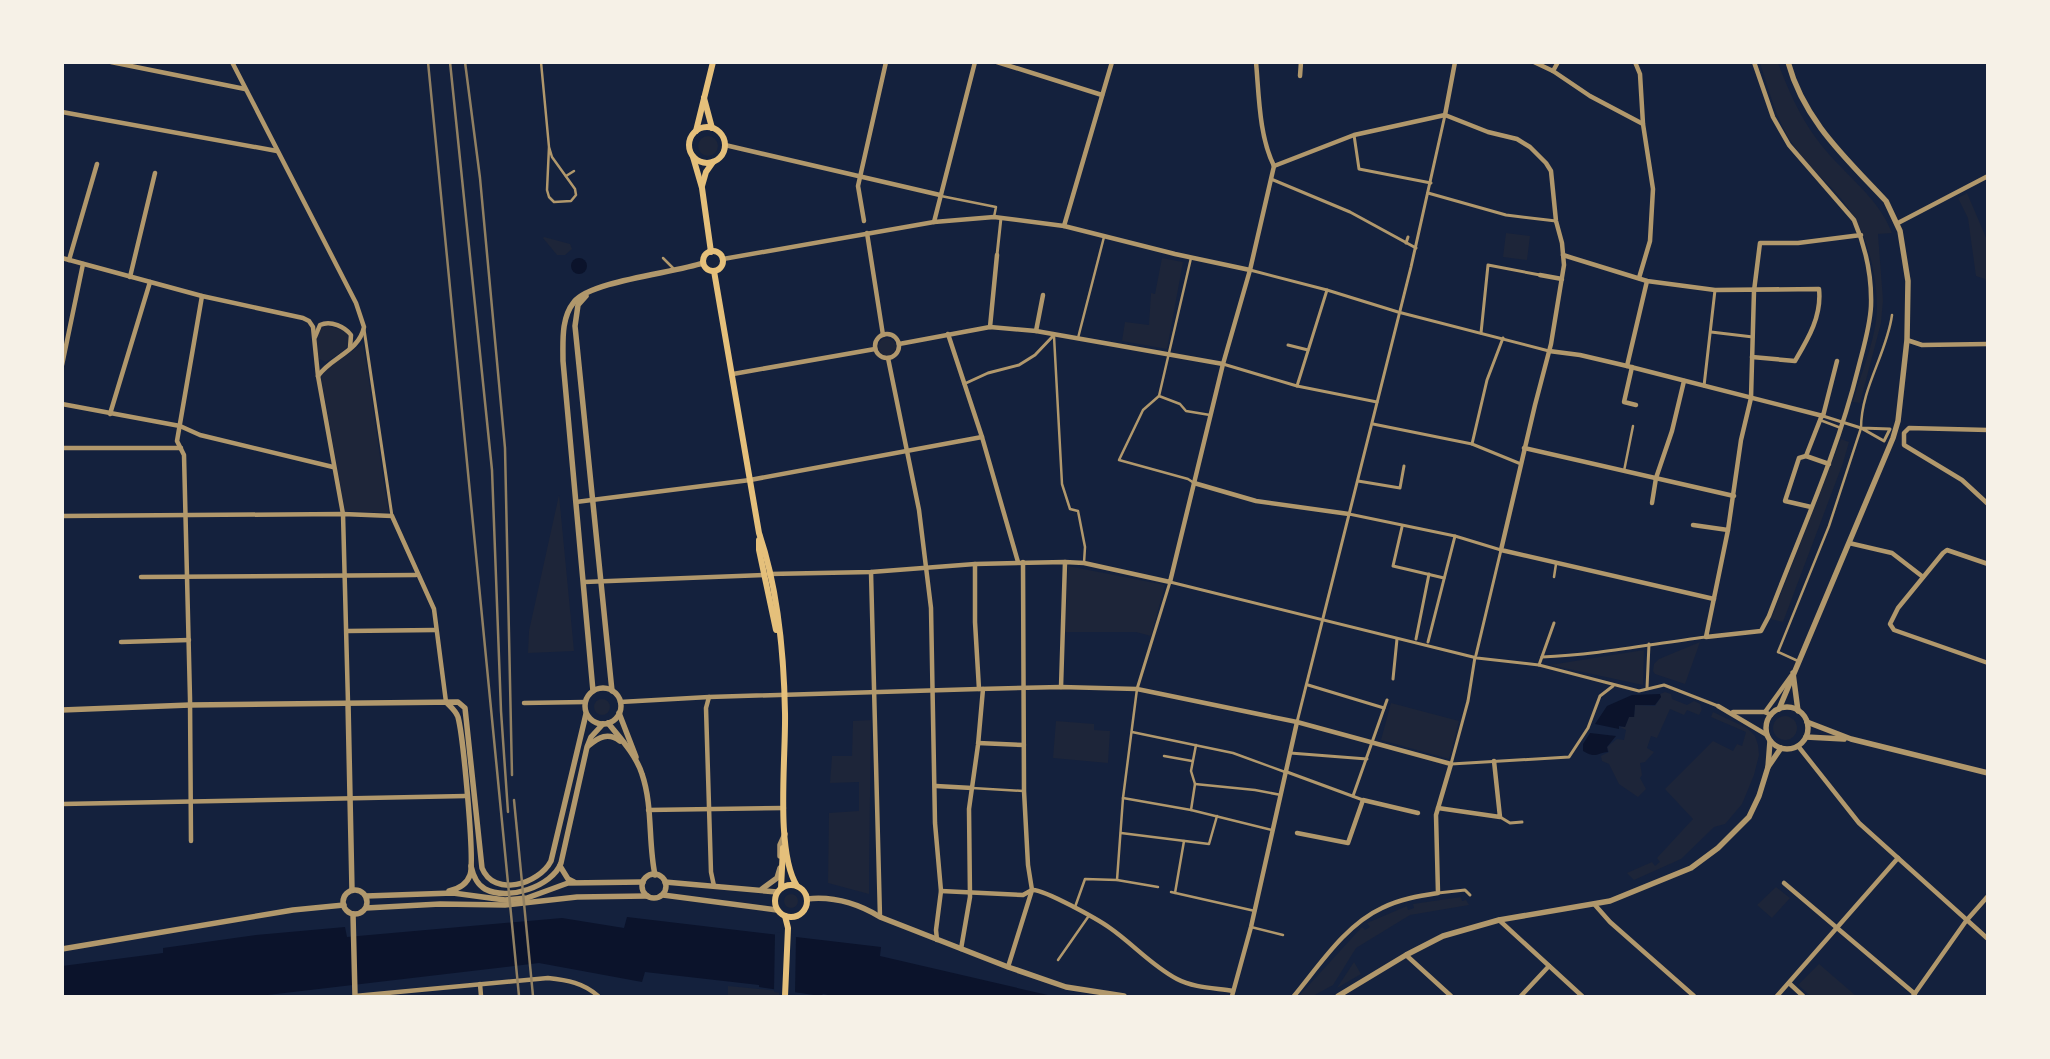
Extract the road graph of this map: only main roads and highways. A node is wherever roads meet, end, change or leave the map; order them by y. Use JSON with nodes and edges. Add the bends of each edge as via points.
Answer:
{"nodes":[{"id":1,"x":713,"y":62,"type":"edge"},
{"id":2,"x":703,"y":97,"type":"junction"},
{"id":3,"x":712,"y":128,"type":"junction"},
{"id":4,"x":696,"y":131,"type":"junction"},
{"id":5,"x":693,"y":156,"type":"junction"},
{"id":6,"x":713,"y":162,"type":"junction"},
{"id":7,"x":702,"y":188,"type":"junction"},
{"id":8,"x":711,"y":252,"type":"junction"},
{"id":9,"x":714,"y":271,"type":"junction"},
{"id":10,"x":785,"y":834,"type":"junction"},
{"id":11,"x":797,"y":886,"type":"junction"},
{"id":12,"x":779,"y":890,"type":"junction"},
{"id":13,"x":785,"y":916,"type":"junction"},
{"id":14,"x":797,"y":916,"type":"junction"},
{"id":15,"x":788,"y":928,"type":"junction"},
{"id":16,"x":785,"y":995,"type":"edge"}],
"edges":[{"from":1,"to":2,"type":"main road"},
{"from":2,"to":3,"type":"main road"},
{"from":2,"to":4,"type":"main road"},
{"from":3,"to":4,"type":"main road"},
{"from":3,"to":6,"type":"main road","via":[[721,134],[725,145],[722,156]]},
{"from":4,"to":5,"type":"main road","via":[[689,146]]},
{"from":5,"to":6,"type":"main road","via":[[702,163]]},
{"from":5,"to":7,"type":"main road"},
{"from":6,"to":7,"type":"main road","via":[[706,172]]},
{"from":7,"to":8,"type":"main road"},
{"from":8,"to":9,"type":"main road","via":[[706,254],[703,263]]},
{"from":8,"to":9,"type":"main road","via":[[717,252],[723,260],[722,266]]},
{"from":9,"to":10,"type":"main road","via":[[759,534],[759,550],[778,636],[784,695]]},
{"from":10,"to":11,"type":"main road","via":[[790,875]]},
{"from":10,"to":12,"type":"main road"},
{"from":11,"to":12,"type":"main road","via":[[789,885]]},
{"from":11,"to":14,"type":"main road","via":[[807,899],[805,909]]},
{"from":12,"to":13,"type":"main road","via":[[774,901],[777,910]]},
{"from":13,"to":14,"type":"main road"},
{"from":13,"to":15,"type":"main road"},
{"from":14,"to":15,"type":"main road"},
{"from":15,"to":16,"type":"main road"}]}
